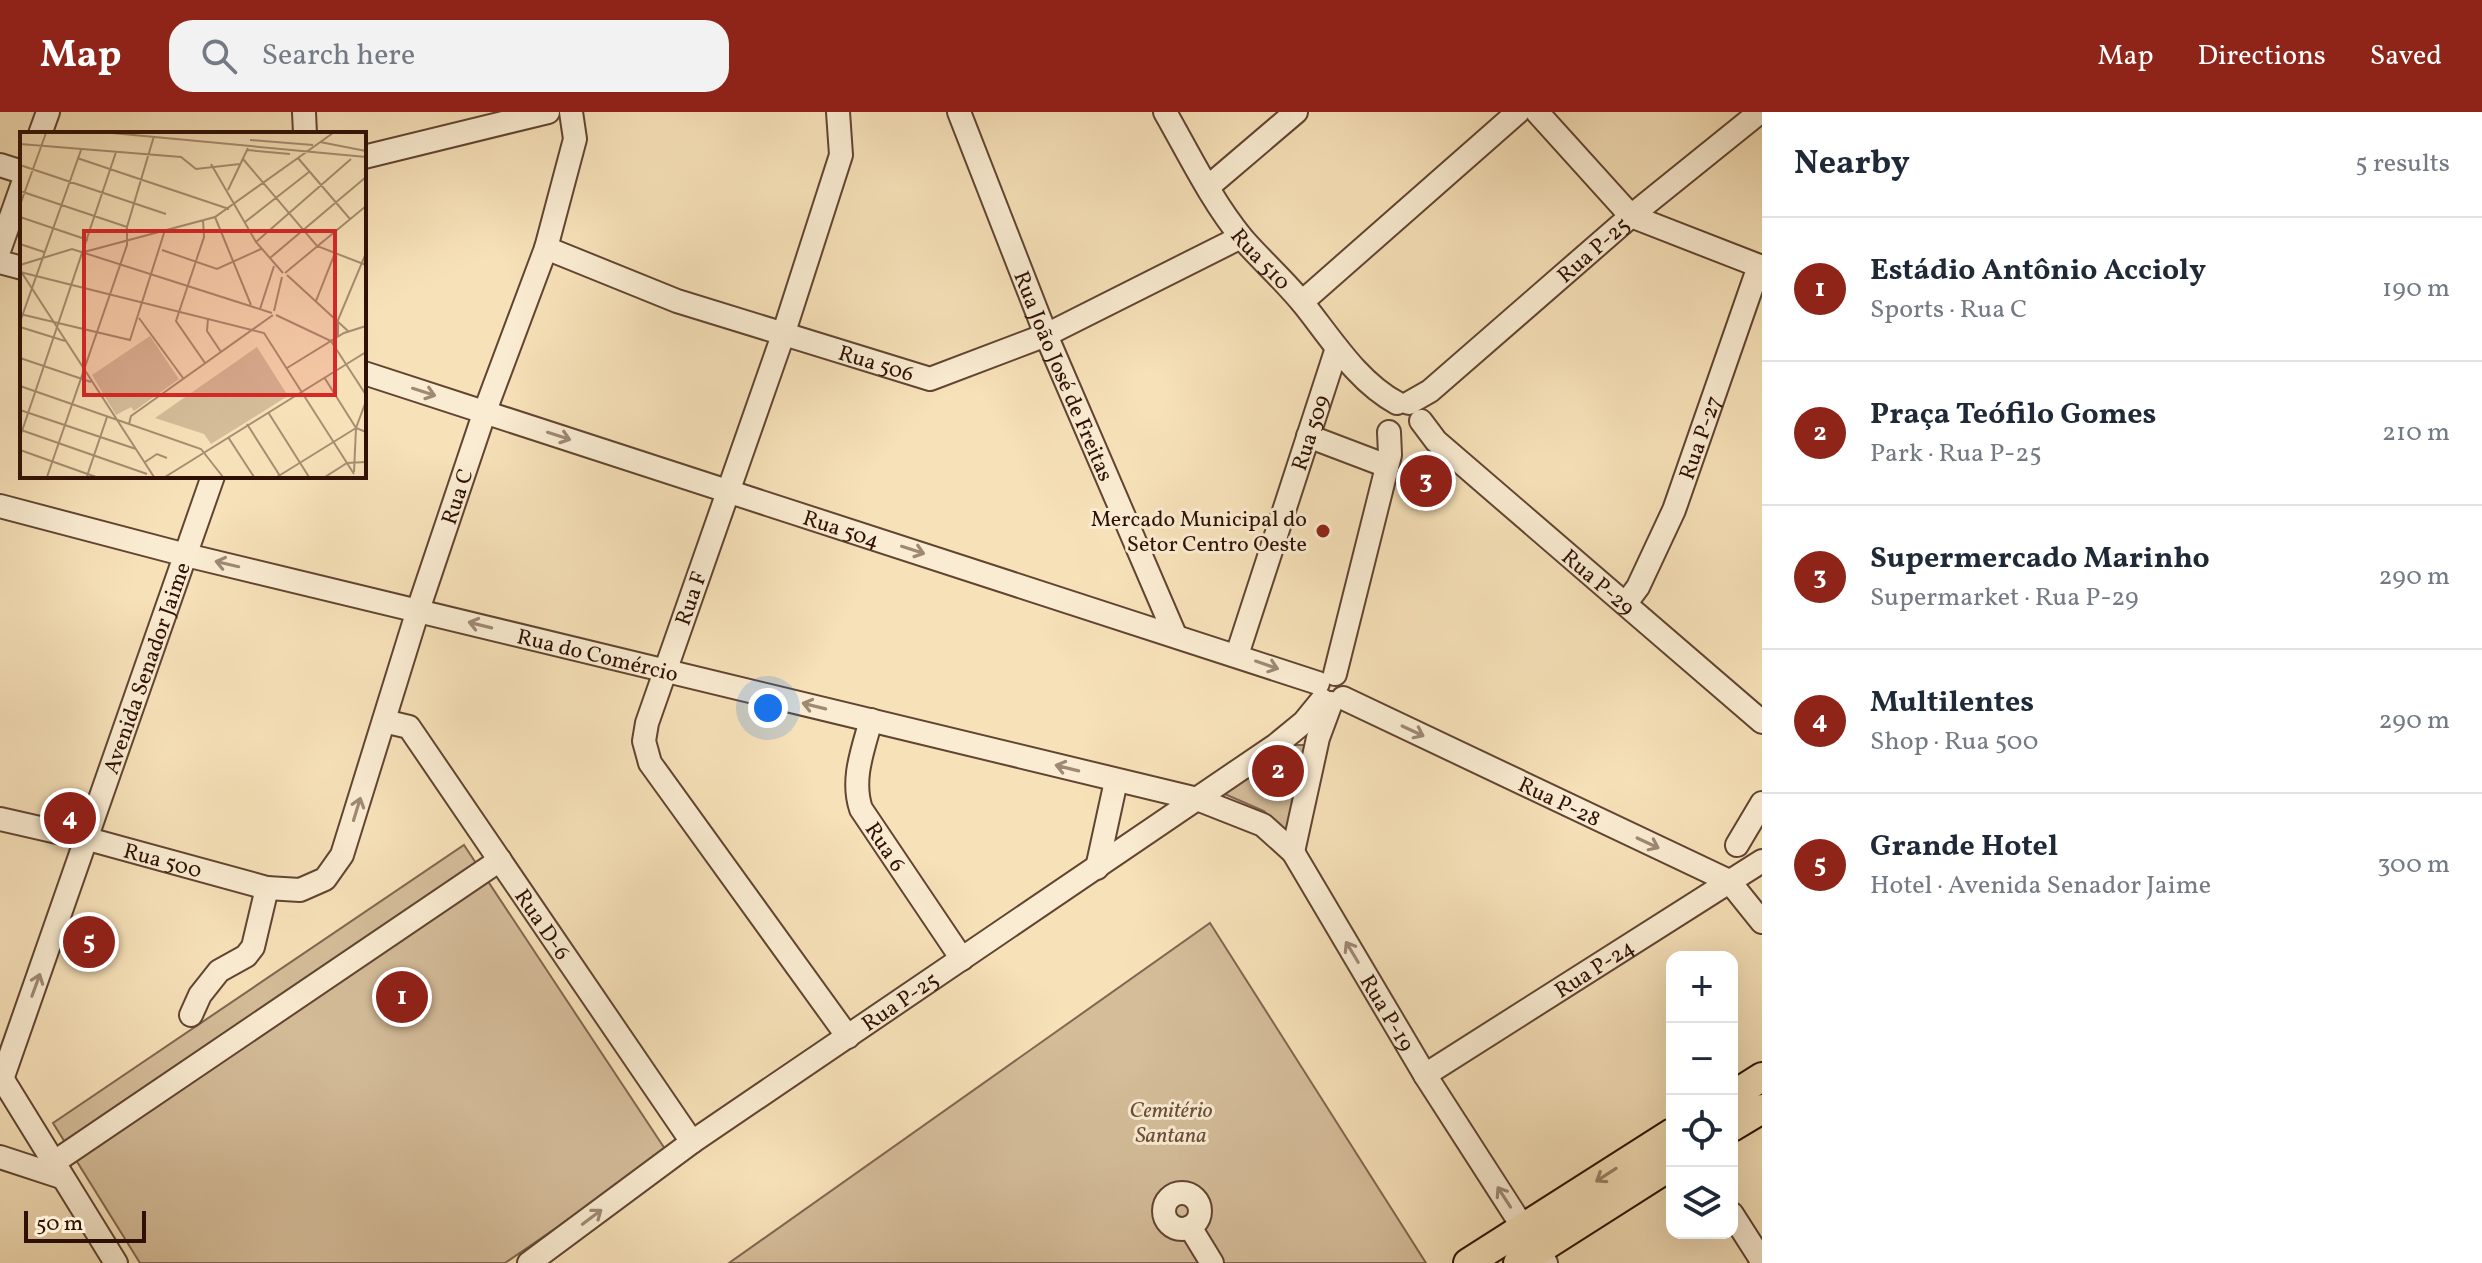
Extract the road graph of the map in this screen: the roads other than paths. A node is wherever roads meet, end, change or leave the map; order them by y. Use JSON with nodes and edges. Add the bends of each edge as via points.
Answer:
{"nodes":[{"id":1,"x":48,"y":112,"type":"edge"},
{"id":2,"x":304,"y":112,"type":"edge"},
{"id":3,"x":548,"y":112,"type":"edge"},
{"id":4,"x":571,"y":112,"type":"edge"},
{"id":5,"x":838,"y":112,"type":"edge"},
{"id":6,"x":959,"y":112,"type":"edge"},
{"id":7,"x":1165,"y":112,"type":"edge"},
{"id":8,"x":1296,"y":112,"type":"edge"},
{"id":9,"x":1518,"y":112,"type":"edge"},
{"id":10,"x":1537,"y":112,"type":"edge"},
{"id":11,"x":1760,"y":112,"type":"edge"},
{"id":12,"x":41,"y":132,"type":"edge"},
{"id":13,"x":305,"y":132,"type":"edge"},
{"id":14,"x":366,"y":157,"type":"edge"},
{"id":15,"x":0,"y":165,"type":"edge"},
{"id":16,"x":20,"y":171,"type":"edge"},
{"id":17,"x":1208,"y":187,"type":"junction"},
{"id":18,"x":20,"y":192,"type":"edge"},
{"id":19,"x":1631,"y":216,"type":"junction"},
{"id":20,"x":1241,"y":237,"type":"junction"},
{"id":21,"x":0,"y":248,"type":"edge"},
{"id":22,"x":546,"y":248,"type":"junction"},
{"id":23,"x":20,"y":254,"type":"edge"},
{"id":24,"x":0,"y":260,"type":"edge"},
{"id":25,"x":1761,"y":266,"type":"edge"},
{"id":26,"x":20,"y":267,"type":"edge"},
{"id":27,"x":1302,"y":302,"type":"junction"},
{"id":28,"x":783,"y":335,"type":"junction"},
{"id":29,"x":1046,"y":335,"type":"junction"},
{"id":30,"x":1337,"y":348,"type":"junction"},
{"id":31,"x":366,"y":374,"type":"edge"},
{"id":32,"x":485,"y":411,"type":"junction"},
{"id":33,"x":1399,"y":425,"type":"junction"},
{"id":34,"x":1308,"y":436,"type":"junction"},
{"id":35,"x":212,"y":478,"type":"edge"},
{"id":36,"x":728,"y":491,"type":"junction"},
{"id":37,"x":0,"y":506,"type":"edge"},
{"id":38,"x":186,"y":555,"type":"junction"},
{"id":39,"x":1626,"y":603,"type":"junction"},
{"id":40,"x":418,"y":610,"type":"junction"},
{"id":41,"x":1175,"y":635,"type":"junction"},
{"id":42,"x":1237,"y":655,"type":"junction"},
{"id":43,"x":664,"y":670,"type":"junction"},
{"id":44,"x":1330,"y":692,"type":"junction"},
{"id":45,"x":871,"y":720,"type":"junction"},
{"id":46,"x":384,"y":721,"type":"junction"},
{"id":47,"x":1762,"y":722,"type":"edge"},
{"id":48,"x":1318,"y":738,"type":"junction"},
{"id":49,"x":1276,"y":745,"type":"junction"},
{"id":50,"x":1116,"y":781,"type":"junction"},
{"id":51,"x":1197,"y":799,"type":"junction"},
{"id":52,"x":1762,"y":805,"type":"edge"},
{"id":53,"x":0,"y":819,"type":"edge"},
{"id":54,"x":88,"y":839,"type":"junction"},
{"id":55,"x":1737,"y":845,"type":"dead end"},
{"id":56,"x":1293,"y":852,"type":"junction"},
{"id":57,"x":500,"y":860,"type":"junction"},
{"id":58,"x":1762,"y":861,"type":"edge"},
{"id":59,"x":1097,"y":868,"type":"junction"},
{"id":60,"x":325,"y":879,"type":"joint"},
{"id":61,"x":1729,"y":881,"type":"junction"},
{"id":62,"x":267,"y":888,"type":"junction"},
{"id":63,"x":1762,"y":922,"type":"edge"},
{"id":64,"x":962,"y":959,"type":"junction"},
{"id":65,"x":191,"y":1015,"type":"dead end"},
{"id":66,"x":848,"y":1037,"type":"junction"},
{"id":67,"x":1425,"y":1075,"type":"junction"},
{"id":68,"x":1762,"y":1077,"type":"edge"},
{"id":69,"x":1,"y":1079,"type":"edge"},
{"id":70,"x":1734,"y":1095,"type":"edge"},
{"id":71,"x":1762,"y":1109,"type":"edge"},
{"id":72,"x":1738,"y":1123,"type":"edge"},
{"id":73,"x":1666,"y":1138,"type":"edge"},
{"id":74,"x":692,"y":1142,"type":"junction"},
{"id":75,"x":0,"y":1157,"type":"edge"},
{"id":76,"x":1669,"y":1167,"type":"edge"},
{"id":77,"x":57,"y":1170,"type":"junction"},
{"id":78,"x":1738,"y":1223,"type":"edge"},
{"id":79,"x":1190,"y":1227,"type":"dead end"},
{"id":80,"x":1531,"y":1251,"type":"edge"},
{"id":81,"x":1762,"y":1261,"type":"edge"},
{"id":82,"x":116,"y":1263,"type":"edge"},
{"id":83,"x":529,"y":1263,"type":"edge"},
{"id":84,"x":1212,"y":1263,"type":"edge"},
{"id":85,"x":1468,"y":1263,"type":"edge"}],
"edges":[{"from":1,"to":12,"type":"street"},
{"from":2,"to":13,"type":"street"},
{"from":3,"to":14,"type":"street"},
{"from":4,"to":22,"type":"street","name":"Rua C","via":[[575,139]]},
{"from":5,"to":28,"type":"street","name":"Rua F","via":[[841,155]]},
{"from":6,"to":29,"type":"street","name":"Rua João José de Freitas"},
{"from":7,"to":17,"type":"street","name":"Rua 510"},
{"from":8,"to":17,"type":"street"},
{"from":9,"to":27,"type":"street"},
{"from":10,"to":19,"type":"street"},
{"from":11,"to":19,"type":"street","name":"Rua P-25"},
{"from":15,"to":16,"type":"street"},
{"from":17,"to":20,"type":"street","name":"Rua 510"},
{"from":18,"to":21,"type":"street"},
{"from":19,"to":25,"type":"street"},
{"from":19,"to":33,"type":"street","name":"Rua P-25","via":[[1430,391]]},
{"from":20,"to":27,"type":"street","name":"Rua 510"},
{"from":20,"to":29,"type":"street","name":"Rua 506"},
{"from":22,"to":28,"type":"street","name":"Rua 506","via":[[677,301]]},
{"from":22,"to":32,"type":"street","name":"Rua C"},
{"from":23,"to":24,"type":"street"},
{"from":24,"to":26,"type":"street"},
{"from":25,"to":39,"type":"street","name":"Rua P-27","via":[[1674,510]]},
{"from":27,"to":30,"type":"street","name":"Rua 510"},
{"from":28,"to":29,"type":"street","name":"Rua 506","via":[[930,379]]},
{"from":28,"to":36,"type":"street","name":"Rua F"},
{"from":29,"to":41,"type":"street","name":"Rua João José de Freitas"},
{"from":30,"to":33,"type":"street","name":"Rua 510"},
{"from":30,"to":34,"type":"street","name":"Rua 509"},
{"from":31,"to":32,"type":"street","name":"Rua 504","one_way":true},
{"from":32,"to":36,"type":"street","name":"Rua 504","one_way":true},
{"from":32,"to":40,"type":"street","name":"Rua C"},
{"from":33,"to":34,"type":"street"},
{"from":33,"to":39,"type":"street","name":"Rua P-29","via":[[1436,441]]},
{"from":33,"to":44,"type":"street","name":"Rua P-25"},
{"from":34,"to":42,"type":"street","name":"Rua 509"},
{"from":35,"to":38,"type":"street","name":"Avenida Senador Jaime"},
{"from":36,"to":41,"type":"street","name":"Rua 504","one_way":true},
{"from":36,"to":43,"type":"street","name":"Rua F"},
{"from":37,"to":38,"type":"street","name":"Rua do Comércio"},
{"from":40,"to":38,"type":"street","name":"Rua do Comércio","one_way":true},
{"from":38,"to":54,"type":"street","name":"Avenida Senador Jaime"},
{"from":39,"to":47,"type":"street","name":"Rua P-29"},
{"from":43,"to":40,"type":"street","name":"Rua do Comércio","one_way":true},
{"from":40,"to":46,"type":"street","name":"Rua C"},
{"from":41,"to":42,"type":"street","name":"Rua 504"},
{"from":42,"to":44,"type":"street","name":"Rua 504","one_way":true},
{"from":45,"to":43,"type":"street","name":"Rua do Comércio","one_way":true},
{"from":43,"to":66,"type":"street","name":"Rua F","via":[[644,741],[650,763]]},
{"from":44,"to":48,"type":"street","name":"Rua P-25"},
{"from":44,"to":49,"type":"street","name":"Rua P-25"},
{"from":44,"to":61,"type":"street","name":"Rua P-28","one_way":true},
{"from":50,"to":45,"type":"street","name":"Rua do Comércio","one_way":true},
{"from":45,"to":64,"type":"street","name":"Rua 6","via":[[857,774],[861,809]]},
{"from":46,"to":57,"type":"street","name":"Rua D-6","via":[[409,727]]},
{"from":60,"to":46,"type":"street","name":"Rua C","one_way":true,"via":[[342,855]]},
{"from":48,"to":49,"type":"street","name":"Rua P-25"},
{"from":48,"to":56,"type":"street","name":"Rua P-25"},
{"from":49,"to":51,"type":"street","name":"Rua P-25"},
{"from":50,"to":51,"type":"street","name":"Rua do Comércio"},
{"from":50,"to":59,"type":"street"},
{"from":51,"to":56,"type":"street","name":"Rua P-19","via":[[1263,825]]},
{"from":51,"to":59,"type":"street","name":"Rua P-25"},
{"from":52,"to":55,"type":"street"},
{"from":53,"to":54,"type":"street","name":"Rua 500"},
{"from":54,"to":62,"type":"street","name":"Rua 500"},
{"from":69,"to":54,"type":"street","name":"Avenida Senador Jaime","one_way":true},
{"from":67,"to":56,"type":"street","name":"Rua P-19","one_way":true},
{"from":57,"to":74,"type":"street","name":"Rua D-6"},
{"from":57,"to":77,"type":"street"},
{"from":58,"to":61,"type":"street","name":"Rua P-24"},
{"from":59,"to":64,"type":"street","name":"Rua P-25"},
{"from":60,"to":62,"type":"street","name":"Rua 500","via":[[300,890]]},
{"from":61,"to":63,"type":"street","name":"Rua P-28"},
{"from":61,"to":67,"type":"street","name":"Rua P-24"},
{"from":62,"to":65,"type":"street","via":[[253,947],[219,971]]},
{"from":64,"to":66,"type":"street","name":"Rua P-25"},
{"from":66,"to":74,"type":"street","name":"Rua P-25"},
{"from":80,"to":67,"type":"street","name":"Rua P-19","one_way":true},
{"from":68,"to":70,"type":"main road"},
{"from":69,"to":77,"type":"street"},
{"from":71,"to":72,"type":"main road"},
{"from":73,"to":80,"type":"main road","one_way":true},
{"from":83,"to":74,"type":"street","name":"Rua P-25","one_way":true},
{"from":75,"to":77,"type":"street"},
{"from":76,"to":80,"type":"main road"},
{"from":77,"to":82,"type":"street"},
{"from":78,"to":81,"type":"street"},
{"from":79,"to":84,"type":"street"},
{"from":80,"to":85,"type":"main road"}]}
